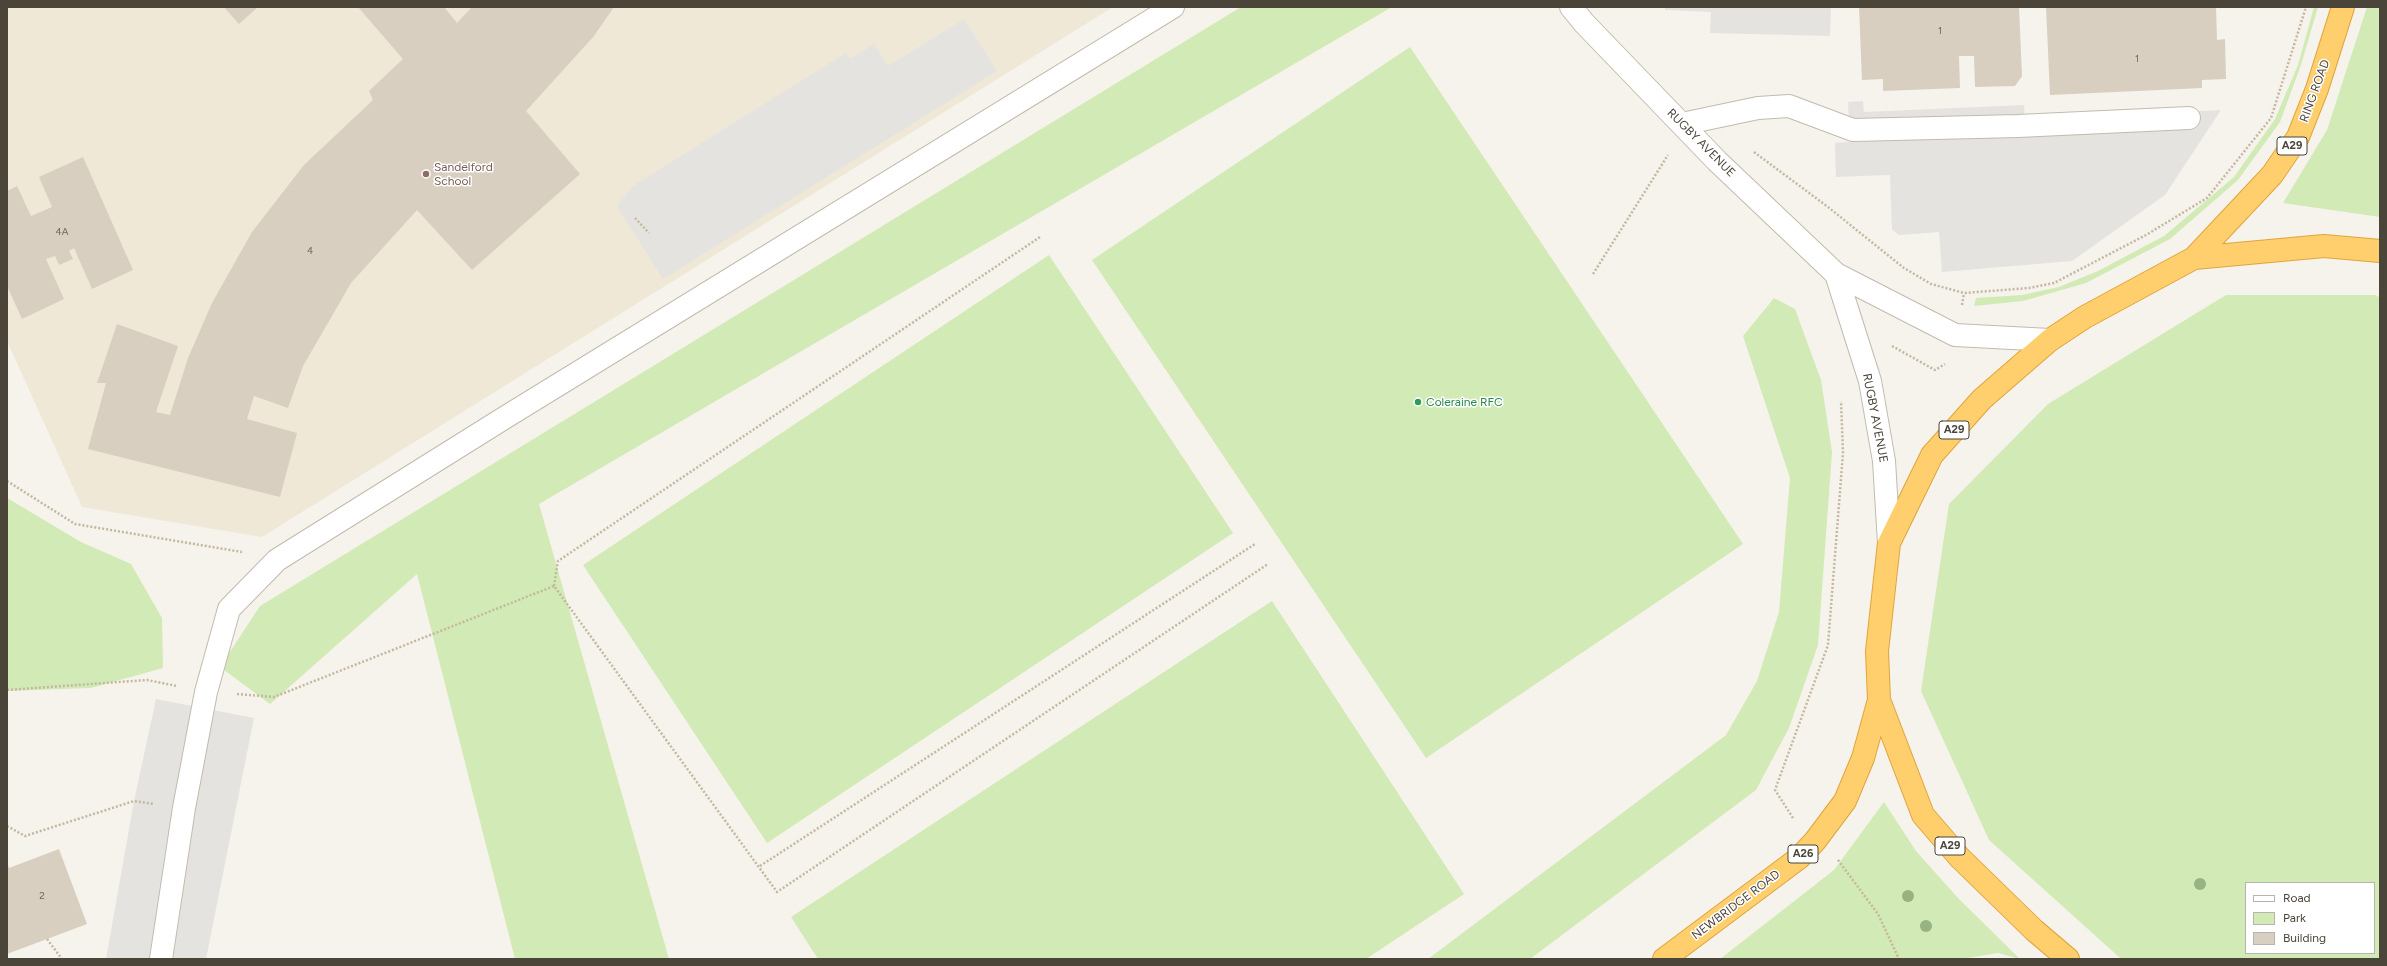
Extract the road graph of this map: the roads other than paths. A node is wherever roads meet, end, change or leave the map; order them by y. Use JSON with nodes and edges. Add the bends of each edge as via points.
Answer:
{"nodes":[{"id":1,"x":1173,"y":7,"type":"edge"},
{"id":2,"x":1571,"y":7,"type":"edge"},
{"id":3,"x":2343,"y":7,"type":"edge"},
{"id":4,"x":2189,"y":118,"type":"dead end"},
{"id":5,"x":1682,"y":124,"type":"junction"},
{"id":6,"x":2380,"y":251,"type":"edge"},
{"id":7,"x":2194,"y":258,"type":"junction"},
{"id":8,"x":1836,"y":274,"type":"junction"},
{"id":9,"x":2050,"y":340,"type":"junction"},
{"id":10,"x":1889,"y":544,"type":"junction"},
{"id":11,"x":1879,"y":700,"type":"junction"},
{"id":12,"x":161,"y":959,"type":"edge"},
{"id":13,"x":1664,"y":959,"type":"edge"},
{"id":14,"x":2068,"y":959,"type":"edge"}],
"edges":[{"from":1,"to":12,"type":"street","via":[[277,560],[229,609],[206,692],[184,808]]},
{"from":2,"to":5,"type":"street","name":"RUGBY AVENUE"},
{"from":3,"to":7,"type":"highway","name":"RING ROAD","number":"A29","via":[[2317,89],[2298,137],[2272,175]]},
{"from":4,"to":5,"type":"street","via":[[1853,130],[1789,106],[1758,108]]},
{"from":5,"to":8,"type":"street","name":"RUGBY AVENUE"},
{"from":6,"to":7,"type":"highway","number":"A29","via":[[2324,246]]},
{"from":7,"to":9,"type":"highway","number":"A29"},
{"from":8,"to":9,"type":"street","name":"RUGBY AVENUE","via":[[1955,335]]},
{"from":8,"to":10,"type":"street","name":"RUGBY AVENUE","via":[[1870,381],[1884,461]]},
{"from":9,"to":10,"type":"highway","number":"A29","via":[[1982,399],[1932,455]]},
{"from":10,"to":11,"type":"highway","number":"A29","via":[[1877,651]]},
{"from":11,"to":13,"type":"highway","name":"NEWBRIDGE ROAD","number":"A26","via":[[1862,758],[1845,801],[1815,841],[1800,858]]},
{"from":11,"to":14,"type":"highway","number":"A29","via":[[1923,815],[1960,858],[2034,930]]}]}
